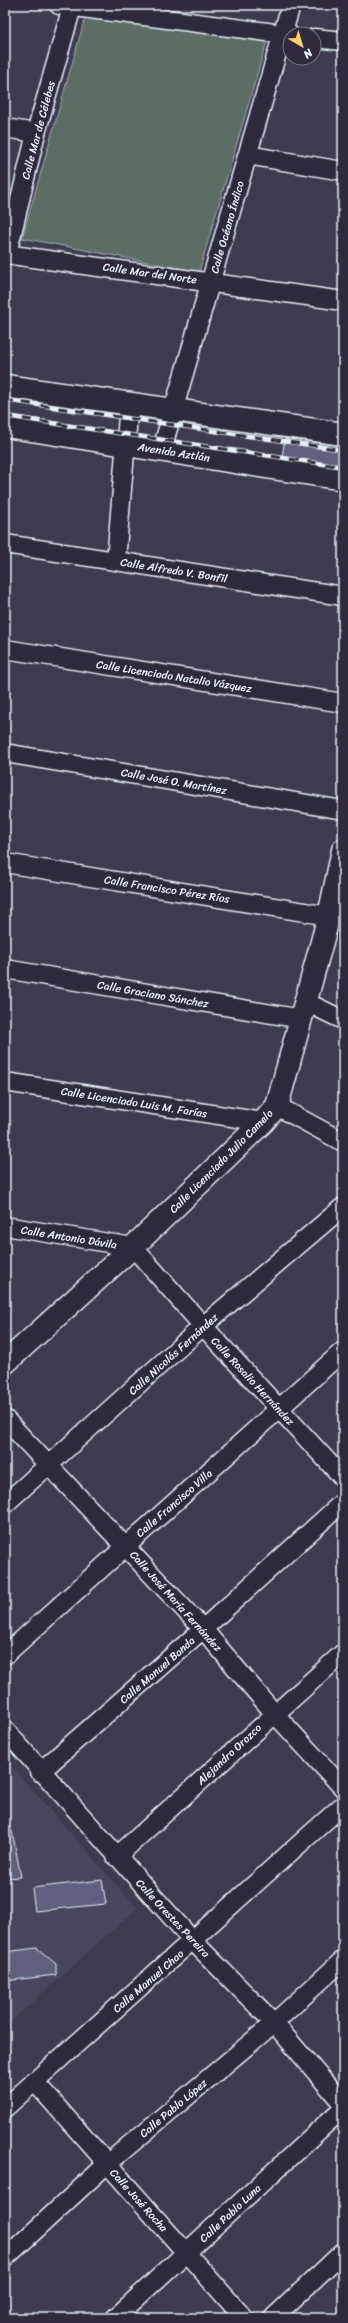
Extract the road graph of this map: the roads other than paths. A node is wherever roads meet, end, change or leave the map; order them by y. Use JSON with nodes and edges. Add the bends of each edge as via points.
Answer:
{"nodes":[{"id":1,"x":291,"y":5,"type":"edge"},
{"id":2,"x":66,"y":6,"type":"edge"},
{"id":3,"x":287,"y":26,"type":"edge"},
{"id":4,"x":282,"y":33,"type":"edge"},
{"id":5,"x":322,"y":39,"type":"edge"},
{"id":6,"x":343,"y":41,"type":"edge"},
{"id":7,"x":282,"y":47,"type":"edge"},
{"id":8,"x":5,"y":128,"type":"edge"},
{"id":9,"x":36,"y":133,"type":"junction"},
{"id":10,"x":247,"y":156,"type":"junction"},
{"id":11,"x":343,"y":171,"type":"edge"},
{"id":12,"x":6,"y":254,"type":"edge"},
{"id":13,"x":212,"y":282,"type":"junction"},
{"id":14,"x":343,"y":301,"type":"edge"},
{"id":15,"x":5,"y":386,"type":"edge"},
{"id":16,"x":129,"y":404,"type":"junction"},
{"id":17,"x":173,"y":410,"type":"junction"},
{"id":18,"x":5,"y":426,"type":"edge"},
{"id":19,"x":343,"y":434,"type":"edge"},
{"id":20,"x":124,"y":444,"type":"junction"},
{"id":21,"x":162,"y":449,"type":"junction"},
{"id":22,"x":343,"y":479,"type":"edge"},
{"id":23,"x":5,"y":544,"type":"edge"},
{"id":24,"x":116,"y":561,"type":"junction"},
{"id":25,"x":343,"y":596,"type":"edge"},
{"id":26,"x":5,"y":649,"type":"edge"},
{"id":27,"x":343,"y":703,"type":"edge"},
{"id":28,"x":5,"y":753,"type":"edge"},
{"id":29,"x":343,"y":810,"type":"edge"},
{"id":30,"x":343,"y":850,"type":"edge"},
{"id":31,"x":5,"y":863,"type":"edge"},
{"id":32,"x":335,"y":906,"type":"edge"},
{"id":33,"x":5,"y":969,"type":"edge"},
{"id":34,"x":304,"y":1011,"type":"junction"},
{"id":35,"x":343,"y":1020,"type":"edge"},
{"id":36,"x":5,"y":1082,"type":"edge"},
{"id":37,"x":270,"y":1114,"type":"junction"},
{"id":38,"x":341,"y":1144,"type":"edge"},
{"id":39,"x":343,"y":1207,"type":"edge"},
{"id":40,"x":5,"y":1226,"type":"edge"},
{"id":41,"x":133,"y":1247,"type":"junction"},
{"id":42,"x":203,"y":1326,"type":"junction"},
{"id":43,"x":343,"y":1351,"type":"edge"},
{"id":44,"x":8,"y":1357,"type":"edge"},
{"id":45,"x":280,"y":1410,"type":"junction"},
{"id":46,"x":5,"y":1419,"type":"edge"},
{"id":47,"x":48,"y":1465,"type":"junction"},
{"id":48,"x":343,"y":1478,"type":"edge"},
{"id":49,"x":343,"y":1502,"type":"edge"},
{"id":50,"x":5,"y":1504,"type":"edge"},
{"id":51,"x":125,"y":1545,"type":"junction"},
{"id":52,"x":203,"y":1629,"type":"junction"},
{"id":53,"x":343,"y":1653,"type":"edge"},
{"id":54,"x":5,"y":1655,"type":"edge"},
{"id":55,"x":274,"y":1713,"type":"junction"},
{"id":56,"x":5,"y":1730,"type":"edge"},
{"id":57,"x":40,"y":1772,"type":"junction"},
{"id":58,"x":343,"y":1788,"type":"edge"},
{"id":59,"x":343,"y":1805,"type":"edge"},
{"id":60,"x":116,"y":1857,"type":"junction"},
{"id":61,"x":194,"y":1941,"type":"junction"},
{"id":62,"x":343,"y":1960,"type":"edge"},
{"id":63,"x":274,"y":2023,"type":"junction"},
{"id":64,"x":34,"y":2081,"type":"junction"},
{"id":65,"x":343,"y":2104,"type":"edge"},
{"id":66,"x":5,"y":2108,"type":"edge"},
{"id":67,"x":343,"y":2108,"type":"edge"},
{"id":68,"x":107,"y":2164,"type":"junction"},
{"id":69,"x":343,"y":2252,"type":"edge"},
{"id":70,"x":186,"y":2253,"type":"junction"},
{"id":71,"x":5,"y":2258,"type":"edge"},
{"id":72,"x":116,"y":2318,"type":"edge"},
{"id":73,"x":244,"y":2318,"type":"edge"},
{"id":74,"x":272,"y":2318,"type":"edge"}],
"edges":[{"from":1,"to":3,"type":"street","name":"Calle Océano Índico"},
{"from":2,"to":4,"type":"street"},
{"from":2,"to":9,"type":"street","name":"Calle Mar de Célebes"},
{"from":5,"to":6,"type":"street"},
{"from":7,"to":10,"type":"street","name":"Calle Océano Índico"},
{"from":8,"to":9,"type":"street"},
{"from":9,"to":12,"type":"street","name":"Calle Mar de Célebes"},
{"from":10,"to":11,"type":"street"},
{"from":10,"to":13,"type":"street","name":"Calle Océano Índico"},
{"from":12,"to":13,"type":"street","name":"Calle Mar del Norte"},
{"from":13,"to":14,"type":"street","name":"Calle Mar del Norte"},
{"from":13,"to":17,"type":"street","name":"Calle Océano Índico"},
{"from":15,"to":16,"type":"main road"},
{"from":16,"to":17,"type":"main road"},
{"from":16,"to":20,"type":"street"},
{"from":17,"to":19,"type":"main road"},
{"from":17,"to":21,"type":"street","name":"Calle Océano Índico"},
{"from":18,"to":20,"type":"main road","name":"Avenida Aztlán"},
{"from":20,"to":21,"type":"main road","name":"Avenida Aztlán"},
{"from":20,"to":24,"type":"street"},
{"from":21,"to":22,"type":"main road","name":"Avenida Aztlán"},
{"from":23,"to":24,"type":"street","name":"Calle Alfredo V. Bonfil"},
{"from":24,"to":25,"type":"street","name":"Calle Alfredo V. Bonfil"},
{"from":26,"to":27,"type":"street","name":"Calle Licenciado Natalio Vázquez"},
{"from":28,"to":29,"type":"street","name":"Calle José O. Martínez"},
{"from":30,"to":32,"type":"main road","name":"Calle Licenciado Julio Camelo"},
{"from":31,"to":32,"type":"street","name":"Calle Francisco Pérez Ríos"},
{"from":32,"to":34,"type":"main road","name":"Calle Licenciado Julio Camelo"},
{"from":33,"to":34,"type":"street","name":"Calle Graciano Sánchez"},
{"from":34,"to":35,"type":"street","name":"Calle Graciano Sánchez"},
{"from":34,"to":37,"type":"main road","name":"Calle Licenciado Julio Camelo"},
{"from":36,"to":37,"type":"street","name":"Calle Licenciado Luis M. Farías"},
{"from":37,"to":38,"type":"street","name":"Calle Licenciado Luis M. Farías"},
{"from":37,"to":41,"type":"main road","name":"Calle Licenciado Julio Camelo"},
{"from":39,"to":42,"type":"street","name":"Calle Nicolás Fernández"},
{"from":40,"to":41,"type":"street","name":"Calle Antonio Dávila"},
{"from":41,"to":42,"type":"street","name":"Calle Rosalio Hernández"},
{"from":41,"to":44,"type":"main road","name":"Calle Licenciado Julio Camelo"},
{"from":42,"to":45,"type":"street","name":"Calle Rosalio Hernández"},
{"from":42,"to":47,"type":"street","name":"Calle Nicolás Fernández"},
{"from":43,"to":45,"type":"street","name":"Calle Francisco Villa"},
{"from":45,"to":48,"type":"street","name":"Calle Rosalio Hernández"},
{"from":45,"to":51,"type":"street","name":"Calle Francisco Villa"},
{"from":46,"to":47,"type":"street","name":"Calle José María Fernández"},
{"from":47,"to":50,"type":"street","name":"Calle Nicolás Fernández"},
{"from":47,"to":51,"type":"street","name":"Calle José María Fernández"},
{"from":49,"to":52,"type":"street","name":"Calle Manuel Banda"},
{"from":51,"to":52,"type":"street","name":"Calle José María Fernández"},
{"from":51,"to":54,"type":"street","name":"Calle Francisco Villa"},
{"from":52,"to":55,"type":"street","name":"Calle José María Fernández"},
{"from":52,"to":57,"type":"street","name":"Calle Manuel Banda"},
{"from":53,"to":55,"type":"street","name":"Alejandro Orozco"},
{"from":55,"to":58,"type":"street","name":"Calle José María Fernández"},
{"from":55,"to":60,"type":"street","name":"Alejandro Orozco"},
{"from":56,"to":57,"type":"street","name":"Calle Orestes Pereira"},
{"from":57,"to":60,"type":"street","name":"Calle Orestes Pereira"},
{"from":59,"to":61,"type":"street","name":"Calle Manuel Chao"},
{"from":60,"to":61,"type":"street","name":"Calle Orestes Pereira"},
{"from":61,"to":63,"type":"street","name":"Calle Orestes Pereira"},
{"from":61,"to":64,"type":"street","name":"Calle Manuel Chao"},
{"from":62,"to":63,"type":"street","name":"Calle Pablo López"},
{"from":63,"to":65,"type":"street","name":"Calle Orestes Pereira"},
{"from":63,"to":68,"type":"street","name":"Calle Pablo López"},
{"from":64,"to":66,"type":"street","name":"Calle Manuel Chao"},
{"from":64,"to":68,"type":"street","name":"Calle José Rocha"},
{"from":67,"to":70,"type":"street","name":"Calle Pablo Luna"},
{"from":68,"to":70,"type":"street","name":"Calle José Rocha"},
{"from":68,"to":71,"type":"street","name":"Calle Pablo López"},
{"from":69,"to":74,"type":"street"},
{"from":70,"to":72,"type":"street","name":"Calle Pablo Luna"},
{"from":70,"to":73,"type":"street","name":"Calle José Rocha"}]}
